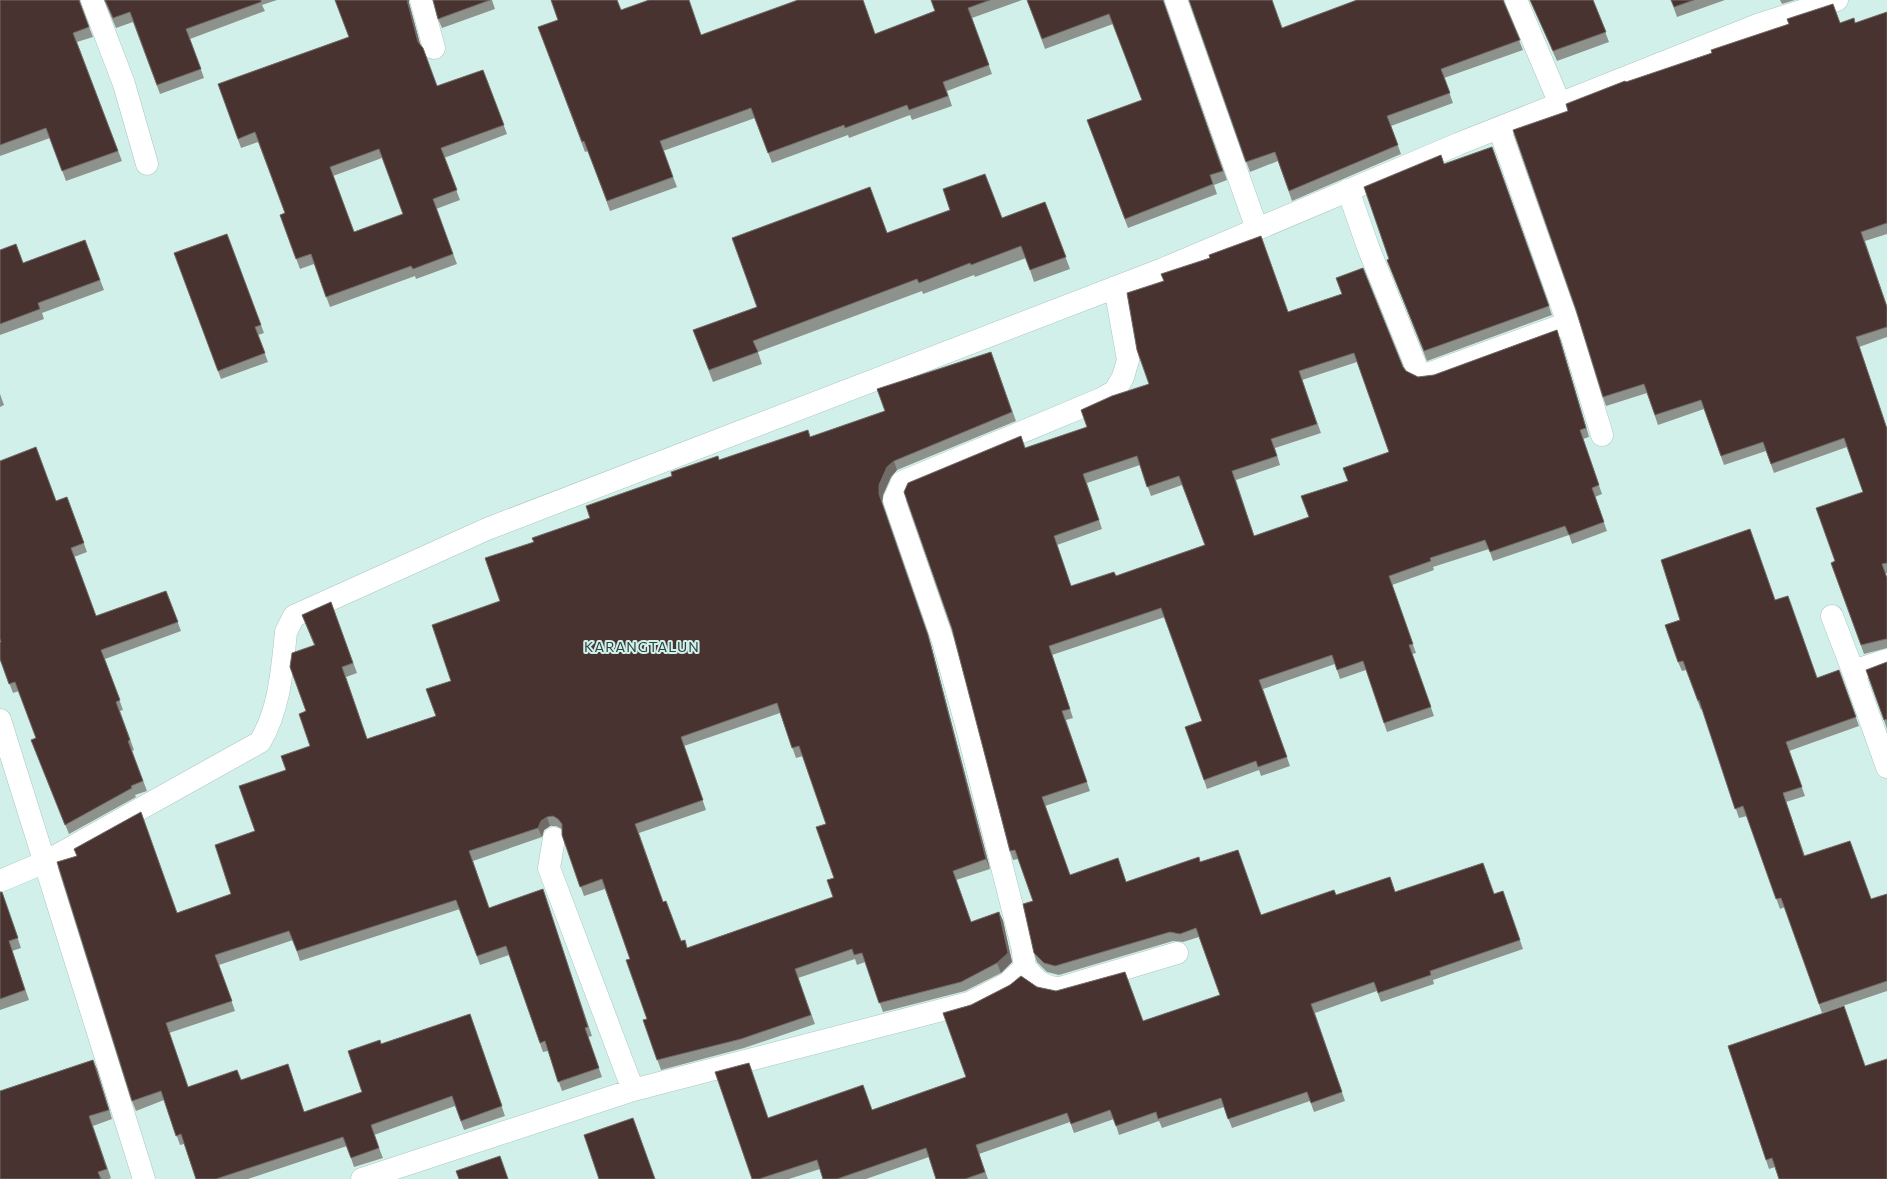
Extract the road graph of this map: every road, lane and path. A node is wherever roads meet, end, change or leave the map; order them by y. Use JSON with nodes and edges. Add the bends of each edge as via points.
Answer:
{"nodes":[{"id":1,"x":92,"y":0,"type":"edge"},
{"id":2,"x":421,"y":0,"type":"edge"},
{"id":3,"x":1176,"y":0,"type":"edge"},
{"id":4,"x":1516,"y":0,"type":"edge"},
{"id":5,"x":1837,"y":0,"type":"edge"},
{"id":6,"x":434,"y":48,"type":"dead end"},
{"id":7,"x":1560,"y":104,"type":"junction"},
{"id":8,"x":1499,"y":128,"type":"junction"},
{"id":9,"x":147,"y":164,"type":"dead end"},
{"id":10,"x":1348,"y":190,"type":"junction"},
{"id":11,"x":1257,"y":229,"type":"junction"},
{"id":12,"x":1115,"y":287,"type":"junction"},
{"id":13,"x":1568,"y":323,"type":"junction"},
{"id":14,"x":1602,"y":435,"type":"dead end"},
{"id":15,"x":1832,"y":616,"type":"dead end"},
{"id":16,"x":1887,"y":660,"type":"edge"},
{"id":17,"x":1853,"y":672,"type":"junction"},
{"id":18,"x":0,"y":720,"type":"edge"},
{"id":19,"x":1887,"y":767,"type":"edge"},
{"id":20,"x":554,"y":838,"type":"dead end"},
{"id":21,"x":45,"y":862,"type":"junction"},
{"id":22,"x":0,"y":881,"type":"edge"},
{"id":23,"x":1177,"y":953,"type":"dead end"},
{"id":24,"x":1025,"y":968,"type":"junction"},
{"id":25,"x":633,"y":1090,"type":"junction"},
{"id":26,"x":144,"y":1179,"type":"edge"},
{"id":27,"x":362,"y":1179,"type":"edge"}],
"edges":[{"from":1,"to":9,"type":"street","via":[[124,84]]},
{"from":2,"to":6,"type":"street"},
{"from":3,"to":11,"type":"street"},
{"from":4,"to":7,"type":"street"},
{"from":5,"to":7,"type":"street","via":[[1760,24]]},
{"from":7,"to":8,"type":"street"},
{"from":8,"to":10,"type":"street"},
{"from":8,"to":13,"type":"street"},
{"from":10,"to":11,"type":"street"},
{"from":10,"to":13,"type":"street","via":[[1418,371],[1426,374]]},
{"from":11,"to":12,"type":"street"},
{"from":12,"to":21,"type":"street","via":[[487,529],[294,616],[286,632],[279,693],[269,727],[260,742]]},
{"from":12,"to":24,"type":"street","via":[[1128,360],[1123,378],[1115,391],[1101,400],[902,482],[894,500],[943,642],[964,716],[1022,946]]},
{"from":13,"to":14,"type":"street"},
{"from":15,"to":17,"type":"street"},
{"from":16,"to":17,"type":"street"},
{"from":17,"to":19,"type":"street"},
{"from":18,"to":21,"type":"street"},
{"from":20,"to":25,"type":"street","via":[[549,868]]},
{"from":21,"to":22,"type":"street"},
{"from":21,"to":26,"type":"street"},
{"from":23,"to":24,"type":"street","via":[[1060,988],[1049,988],[1038,982]]},
{"from":24,"to":25,"type":"street","via":[[1008,983],[969,1003]]},
{"from":25,"to":27,"type":"street"}]}
